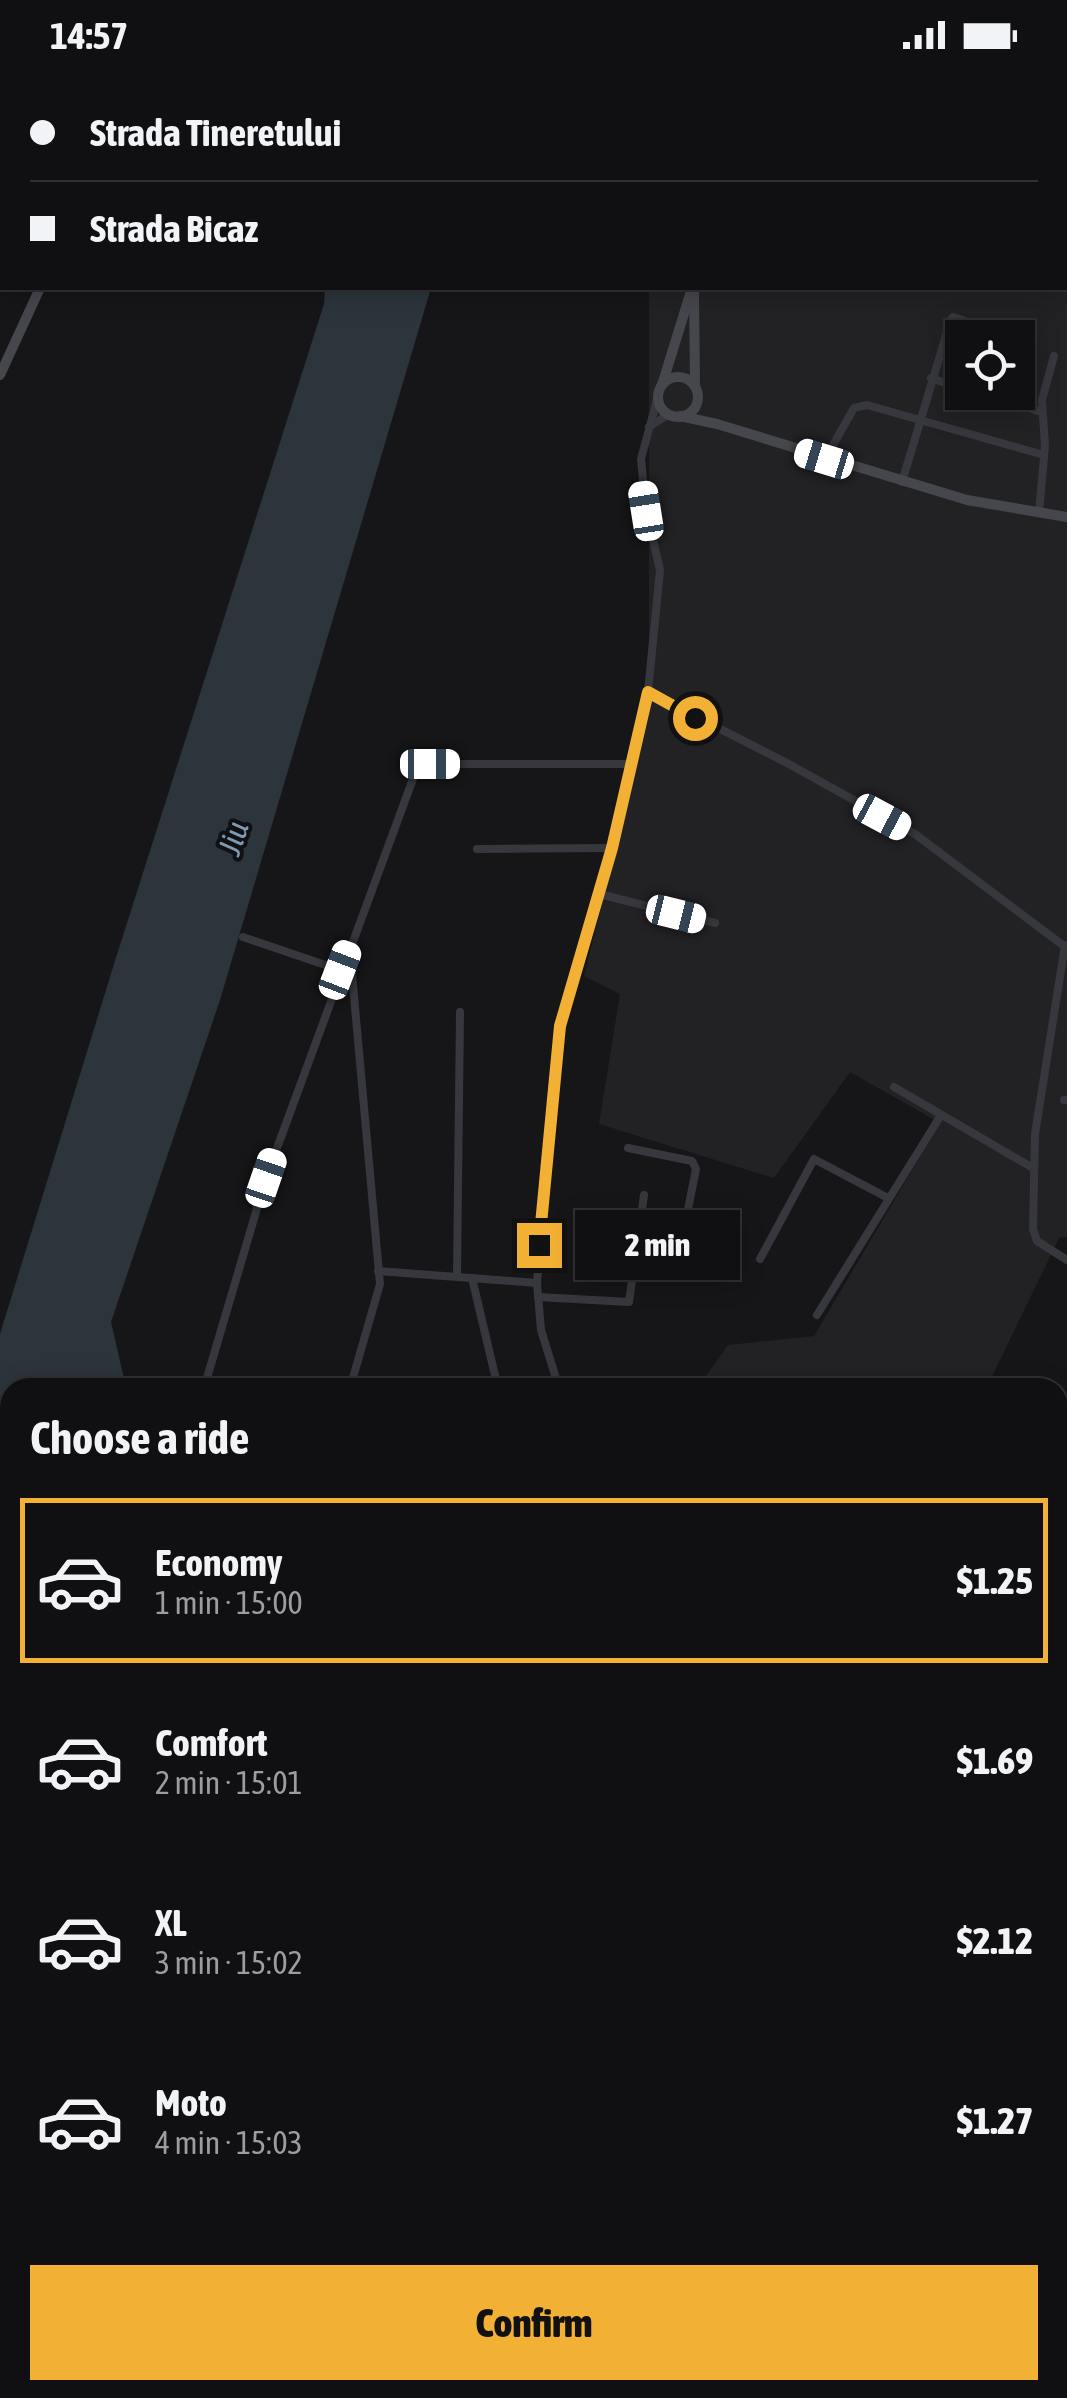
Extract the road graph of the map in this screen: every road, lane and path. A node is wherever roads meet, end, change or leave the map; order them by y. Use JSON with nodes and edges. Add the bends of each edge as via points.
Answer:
{"nodes":[{"id":1,"x":39,"y":290,"type":"edge"},
{"id":2,"x":692,"y":290,"type":"edge"},
{"id":3,"x":693,"y":290,"type":"edge"},
{"id":4,"x":945,"y":339,"type":"edge"},
{"id":5,"x":1054,"y":356,"type":"dead end"},
{"id":6,"x":0,"y":375,"type":"edge"},
{"id":7,"x":931,"y":378,"type":"junction"},
{"id":8,"x":945,"y":383,"type":"edge"},
{"id":9,"x":660,"y":390,"type":"junction"},
{"id":10,"x":696,"y":392,"type":"junction"},
{"id":11,"x":1035,"y":410,"type":"edge"},
{"id":12,"x":1041,"y":412,"type":"junction"},
{"id":13,"x":674,"y":415,"type":"junction"},
{"id":14,"x":920,"y":419,"type":"junction"},
{"id":15,"x":718,"y":424,"type":"junction"},
{"id":16,"x":649,"y":427,"type":"junction"},
{"id":17,"x":1044,"y":455,"type":"junction"},
{"id":18,"x":824,"y":459,"type":"junction"},
{"id":19,"x":902,"y":482,"type":"junction"},
{"id":20,"x":1039,"y":513,"type":"junction"},
{"id":21,"x":1067,"y":517,"type":"edge"},
{"id":22,"x":648,"y":692,"type":"junction"},
{"id":23,"x":630,"y":764,"type":"junction"},
{"id":24,"x":612,"y":848,"type":"junction"},
{"id":25,"x":477,"y":850,"type":"dead end"},
{"id":26,"x":599,"y":894,"type":"junction"},
{"id":27,"x":715,"y":923,"type":"dead end"},
{"id":28,"x":244,"y":938,"type":"dead end"},
{"id":29,"x":1065,"y":945,"type":"edge"},
{"id":30,"x":349,"y":948,"type":"junction"},
{"id":31,"x":340,"y":970,"type":"junction"},
{"id":32,"x":460,"y":1012,"type":"dead end"},
{"id":33,"x":894,"y":1087,"type":"dead end"},
{"id":34,"x":941,"y":1114,"type":"junction"},
{"id":35,"x":628,"y":1148,"type":"dead end"},
{"id":36,"x":1033,"y":1168,"type":"junction"},
{"id":37,"x":644,"y":1195,"type":"dead end"},
{"id":38,"x":888,"y":1198,"type":"junction"},
{"id":39,"x":639,"y":1232,"type":"junction"},
{"id":40,"x":1065,"y":1257,"type":"edge"},
{"id":41,"x":760,"y":1259,"type":"dead end"},
{"id":42,"x":378,"y":1270,"type":"junction"},
{"id":43,"x":457,"y":1276,"type":"junction"},
{"id":44,"x":472,"y":1278,"type":"junction"},
{"id":45,"x":536,"y":1283,"type":"junction"},
{"id":46,"x":538,"y":1297,"type":"junction"},
{"id":47,"x":817,"y":1315,"type":"dead end"},
{"id":48,"x":207,"y":1378,"type":"edge"},
{"id":49,"x":353,"y":1378,"type":"edge"},
{"id":50,"x":496,"y":1378,"type":"edge"},
{"id":51,"x":556,"y":1378,"type":"edge"}],
"edges":[{"from":1,"to":6,"type":"street"},
{"from":2,"to":9,"type":"street"},
{"from":3,"to":10,"type":"street"},
{"from":4,"to":7,"type":"street"},
{"from":5,"to":12,"type":"street"},
{"from":7,"to":8,"type":"street"},
{"from":7,"to":14,"type":"street"},
{"from":9,"to":10,"type":"street","via":[[676,377]]},
{"from":9,"to":13,"type":"street","via":[[661,406]]},
{"from":9,"to":16,"type":"street"},
{"from":10,"to":13,"type":"street","via":[[690,412]]},
{"from":10,"to":15,"type":"street"},
{"from":11,"to":12,"type":"street"},
{"from":12,"to":17,"type":"street"},
{"from":13,"to":15,"type":"street"},
{"from":13,"to":16,"type":"street"},
{"from":14,"to":17,"type":"street"},
{"from":14,"to":18,"type":"street","via":[[859,405]]},
{"from":14,"to":19,"type":"street"},
{"from":15,"to":18,"type":"street"},
{"from":16,"to":22,"type":"street","via":[[641,482],[660,589]]},
{"from":17,"to":20,"type":"street"},
{"from":18,"to":19,"type":"street"},
{"from":19,"to":20,"type":"street"},
{"from":20,"to":21,"type":"street"},
{"from":22,"to":23,"type":"street"},
{"from":22,"to":29,"type":"street","via":[[915,834]]},
{"from":23,"to":24,"type":"street"},
{"from":23,"to":30,"type":"street","via":[[422,764]]},
{"from":24,"to":25,"type":"street"},
{"from":24,"to":26,"type":"street"},
{"from":26,"to":27,"type":"street"},
{"from":26,"to":45,"type":"street","via":[[556,1044]]},
{"from":28,"to":31,"type":"street"},
{"from":29,"to":36,"type":"street"},
{"from":30,"to":31,"type":"street"},
{"from":30,"to":42,"type":"street"},
{"from":31,"to":48,"type":"street","via":[[249,1230]]},
{"from":32,"to":43,"type":"street"},
{"from":33,"to":34,"type":"street"},
{"from":34,"to":36,"type":"street"},
{"from":34,"to":38,"type":"street"},
{"from":35,"to":39,"type":"street","via":[[692,1162],[696,1169],[682,1240]]},
{"from":36,"to":40,"type":"street","via":[[1034,1237]]},
{"from":37,"to":39,"type":"street"},
{"from":38,"to":41,"type":"street","via":[[814,1159]]},
{"from":38,"to":47,"type":"street"},
{"from":39,"to":46,"type":"street","via":[[629,1302]]},
{"from":42,"to":43,"type":"street"},
{"from":42,"to":49,"type":"street","via":[[379,1291]]},
{"from":43,"to":44,"type":"street"},
{"from":44,"to":45,"type":"street"},
{"from":44,"to":50,"type":"street"},
{"from":45,"to":46,"type":"street"},
{"from":46,"to":51,"type":"street"}]}
